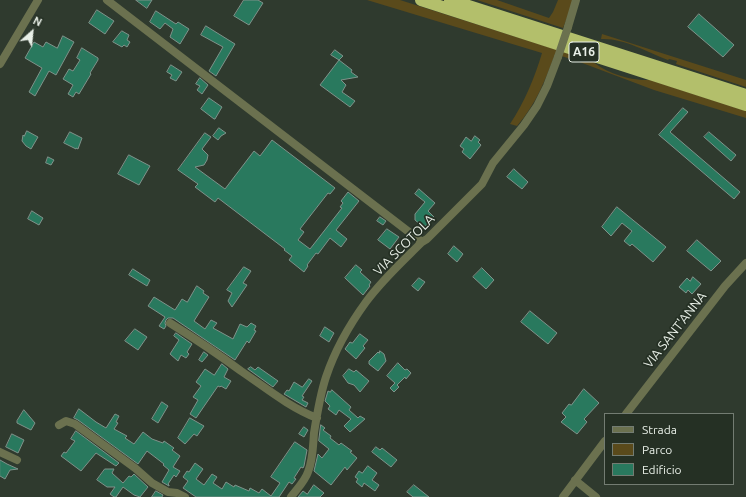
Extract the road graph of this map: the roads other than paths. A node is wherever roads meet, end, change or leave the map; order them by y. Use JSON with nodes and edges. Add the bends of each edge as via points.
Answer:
{"nodes":[{"id":1,"x":38,"y":0,"type":"edge"},
{"id":2,"x":107,"y":0,"type":"edge"},
{"id":3,"x":421,"y":0,"type":"edge"},
{"id":4,"x":450,"y":0,"type":"edge"},
{"id":5,"x":576,"y":0,"type":"edge"},
{"id":6,"x":0,"y":64,"type":"edge"},
{"id":7,"x":746,"y":95,"type":"edge"},
{"id":8,"x":746,"y":105,"type":"edge"},
{"id":9,"x":422,"y":242,"type":"junction"},
{"id":10,"x":746,"y":263,"type":"edge"},
{"id":11,"x":170,"y":323,"type":"dead end"},
{"id":12,"x":627,"y":413,"type":"edge"},
{"id":13,"x":317,"y":418,"type":"junction"},
{"id":14,"x":59,"y":425,"type":"dead end"},
{"id":15,"x":604,"y":442,"type":"edge"},
{"id":16,"x":0,"y":452,"type":"edge"},
{"id":17,"x":17,"y":460,"type":"dead end"},
{"id":18,"x":575,"y":480,"type":"junction"},
{"id":19,"x":186,"y":497,"type":"edge"},
{"id":20,"x":291,"y":497,"type":"edge"},
{"id":21,"x":563,"y":497,"type":"edge"},
{"id":22,"x":596,"y":497,"type":"edge"}],
"edges":[{"from":1,"to":6,"type":"street"},
{"from":2,"to":9,"type":"street"},
{"from":3,"to":8,"type":"highway","number":"A16"},
{"from":4,"to":7,"type":"highway","number":"A16"},
{"from":5,"to":9,"type":"street","name":"VIA SCOTOLA","bridge":true,"via":[[558,57],[537,106],[493,163],[482,184]]},
{"from":9,"to":13,"type":"street","name":"VIA SCOTOLA","via":[[366,302],[338,348],[326,376]]},
{"from":10,"to":12,"type":"street","name":"VIA SANT'ANNA","via":[[725,286]]},
{"from":11,"to":13,"type":"street","via":[[269,392],[305,414]]},
{"from":13,"to":20,"type":"street","name":"VIA SCOTOLA","via":[[312,462],[303,482]]},
{"from":14,"to":19,"type":"street","via":[[66,421],[74,424],[152,483],[168,492]]},
{"from":15,"to":18,"type":"street"},
{"from":16,"to":17,"type":"street"},
{"from":18,"to":21,"type":"street"},
{"from":18,"to":22,"type":"street"}]}
